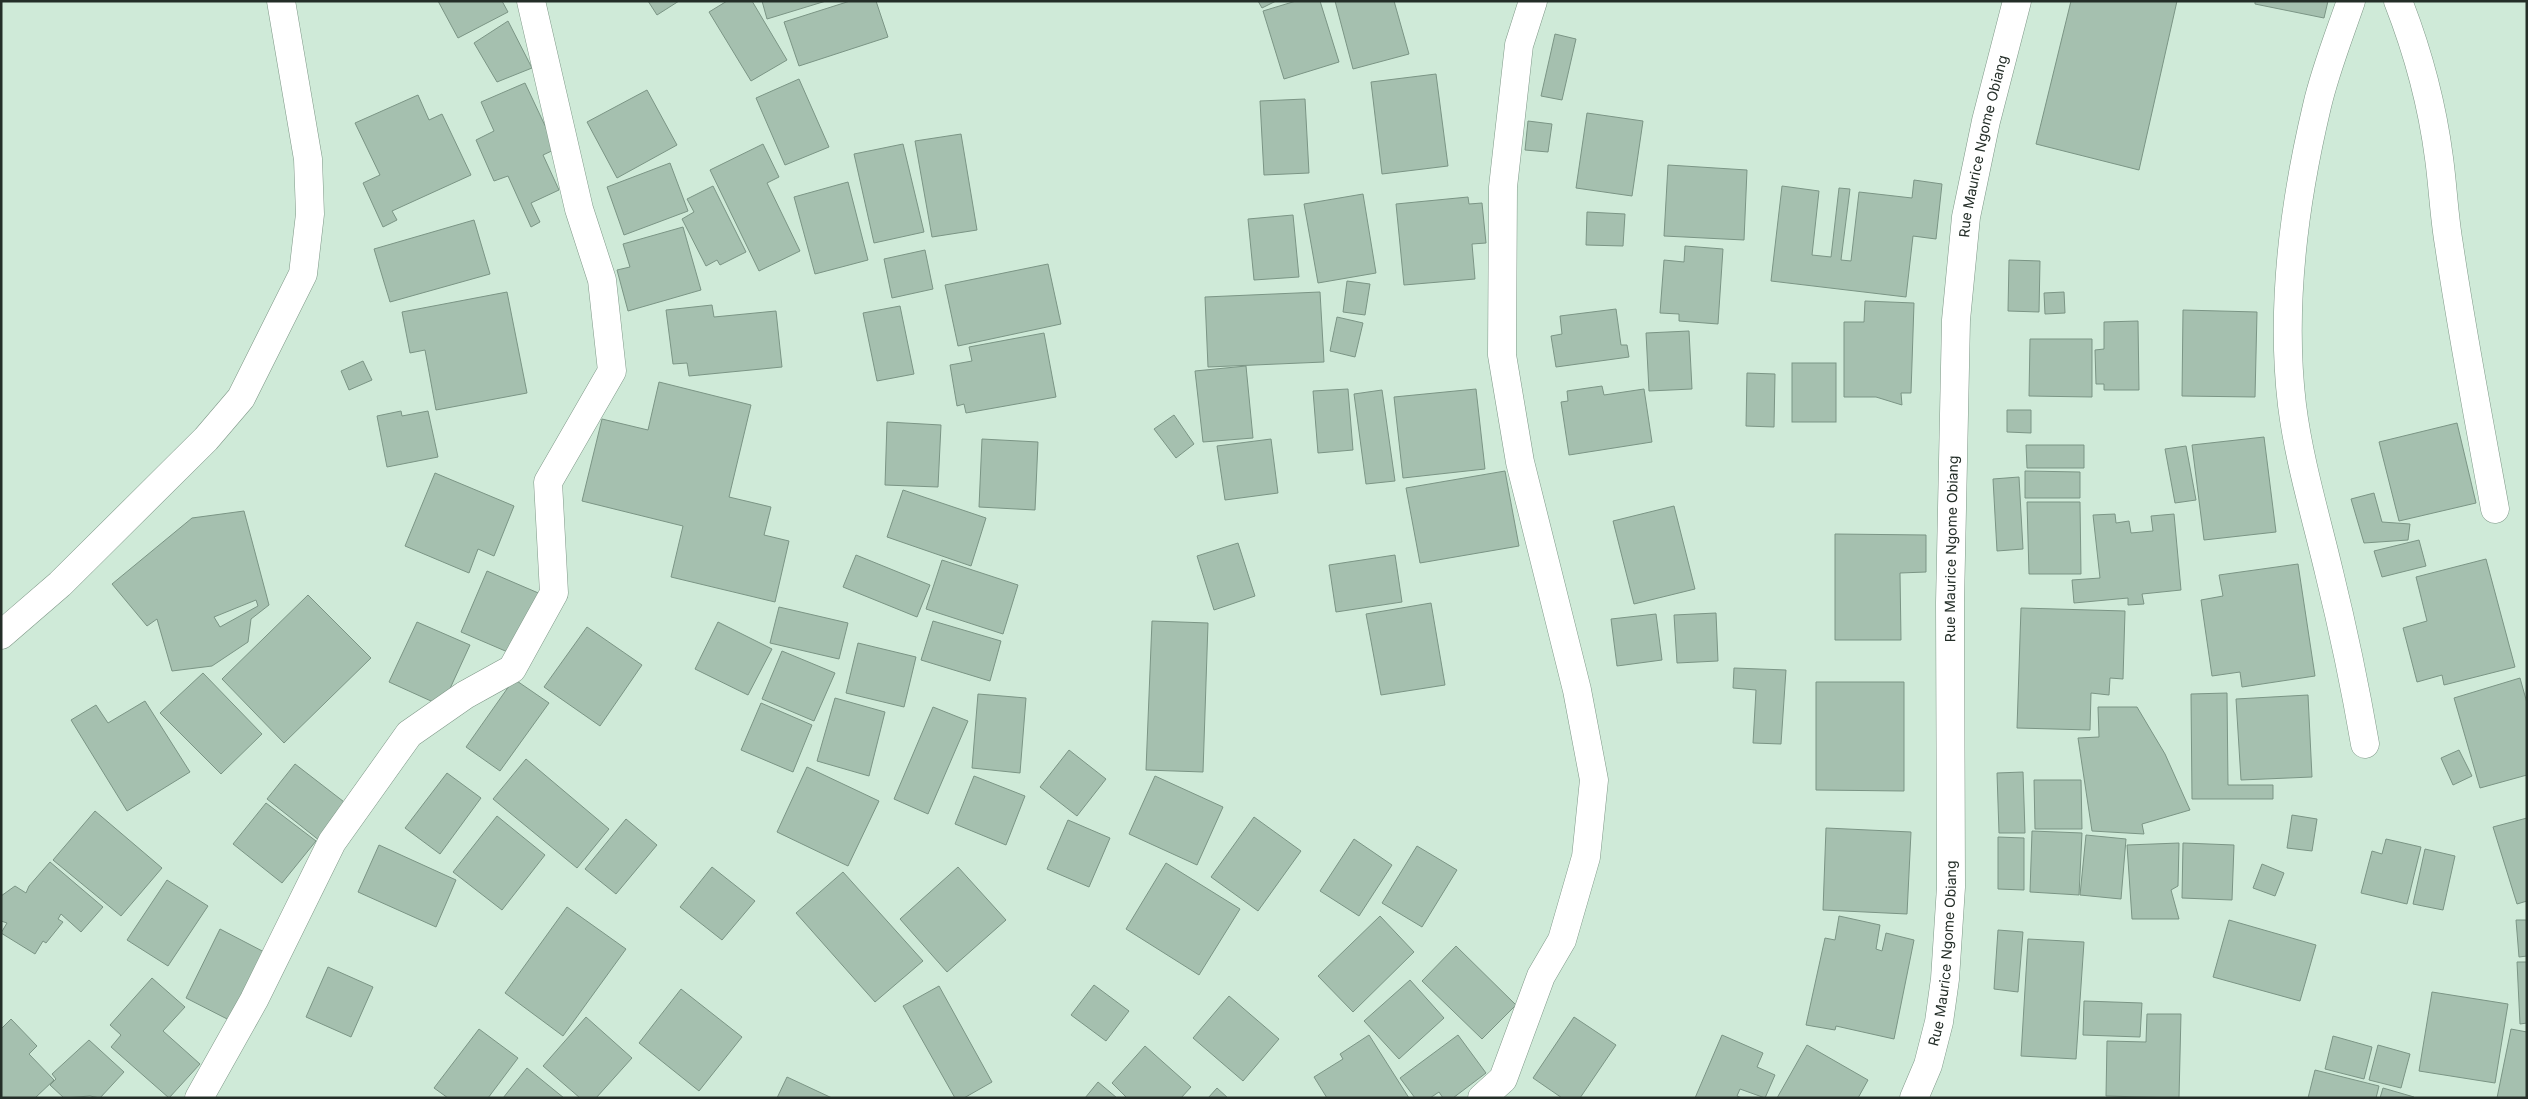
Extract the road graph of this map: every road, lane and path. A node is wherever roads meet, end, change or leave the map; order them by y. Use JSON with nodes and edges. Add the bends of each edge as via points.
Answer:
{"nodes":[{"id":1,"x":281,"y":1,"type":"edge"},
{"id":2,"x":531,"y":1,"type":"edge"},
{"id":3,"x":1532,"y":1,"type":"edge"},
{"id":4,"x":2017,"y":1,"type":"edge"},
{"id":5,"x":2351,"y":1,"type":"edge"},
{"id":6,"x":2398,"y":1,"type":"edge"},
{"id":7,"x":2495,"y":509,"type":"dead end"},
{"id":8,"x":1,"y":635,"type":"edge"},
{"id":9,"x":2365,"y":744,"type":"dead end"},
{"id":10,"x":199,"y":1098,"type":"edge"},
{"id":11,"x":1482,"y":1098,"type":"edge"},
{"id":12,"x":1914,"y":1098,"type":"edge"}],
"edges":[{"from":1,"to":8,"type":"street","via":[[308,160],[310,214],[303,274],[235,405],[206,439],[67,577]]},
{"from":2,"to":10,"type":"street","via":[[579,209],[602,280],[612,371],[548,482],[554,593],[512,670],[465,696],[409,734],[338,834],[294,914],[254,1000]]},
{"from":3,"to":11,"type":"street","via":[[1519,45],[1502,187],[1502,355],[1520,462],[1577,690],[1594,780],[1586,857],[1562,940],[1541,976],[1503,1079]]},
{"from":4,"to":12,"type":"street","name":"Rue Maurice Ngome Obiang","via":[[1966,216],[1956,320],[1950,604],[1951,887],[1939,1022],[1928,1065]]},
{"from":5,"to":9,"type":"street","via":[[2317,105],[2302,178],[2289,278],[2288,340],[2292,405],[2352,671]]},
{"from":6,"to":7,"type":"street","via":[[2415,43],[2439,156],[2457,300]]}]}
